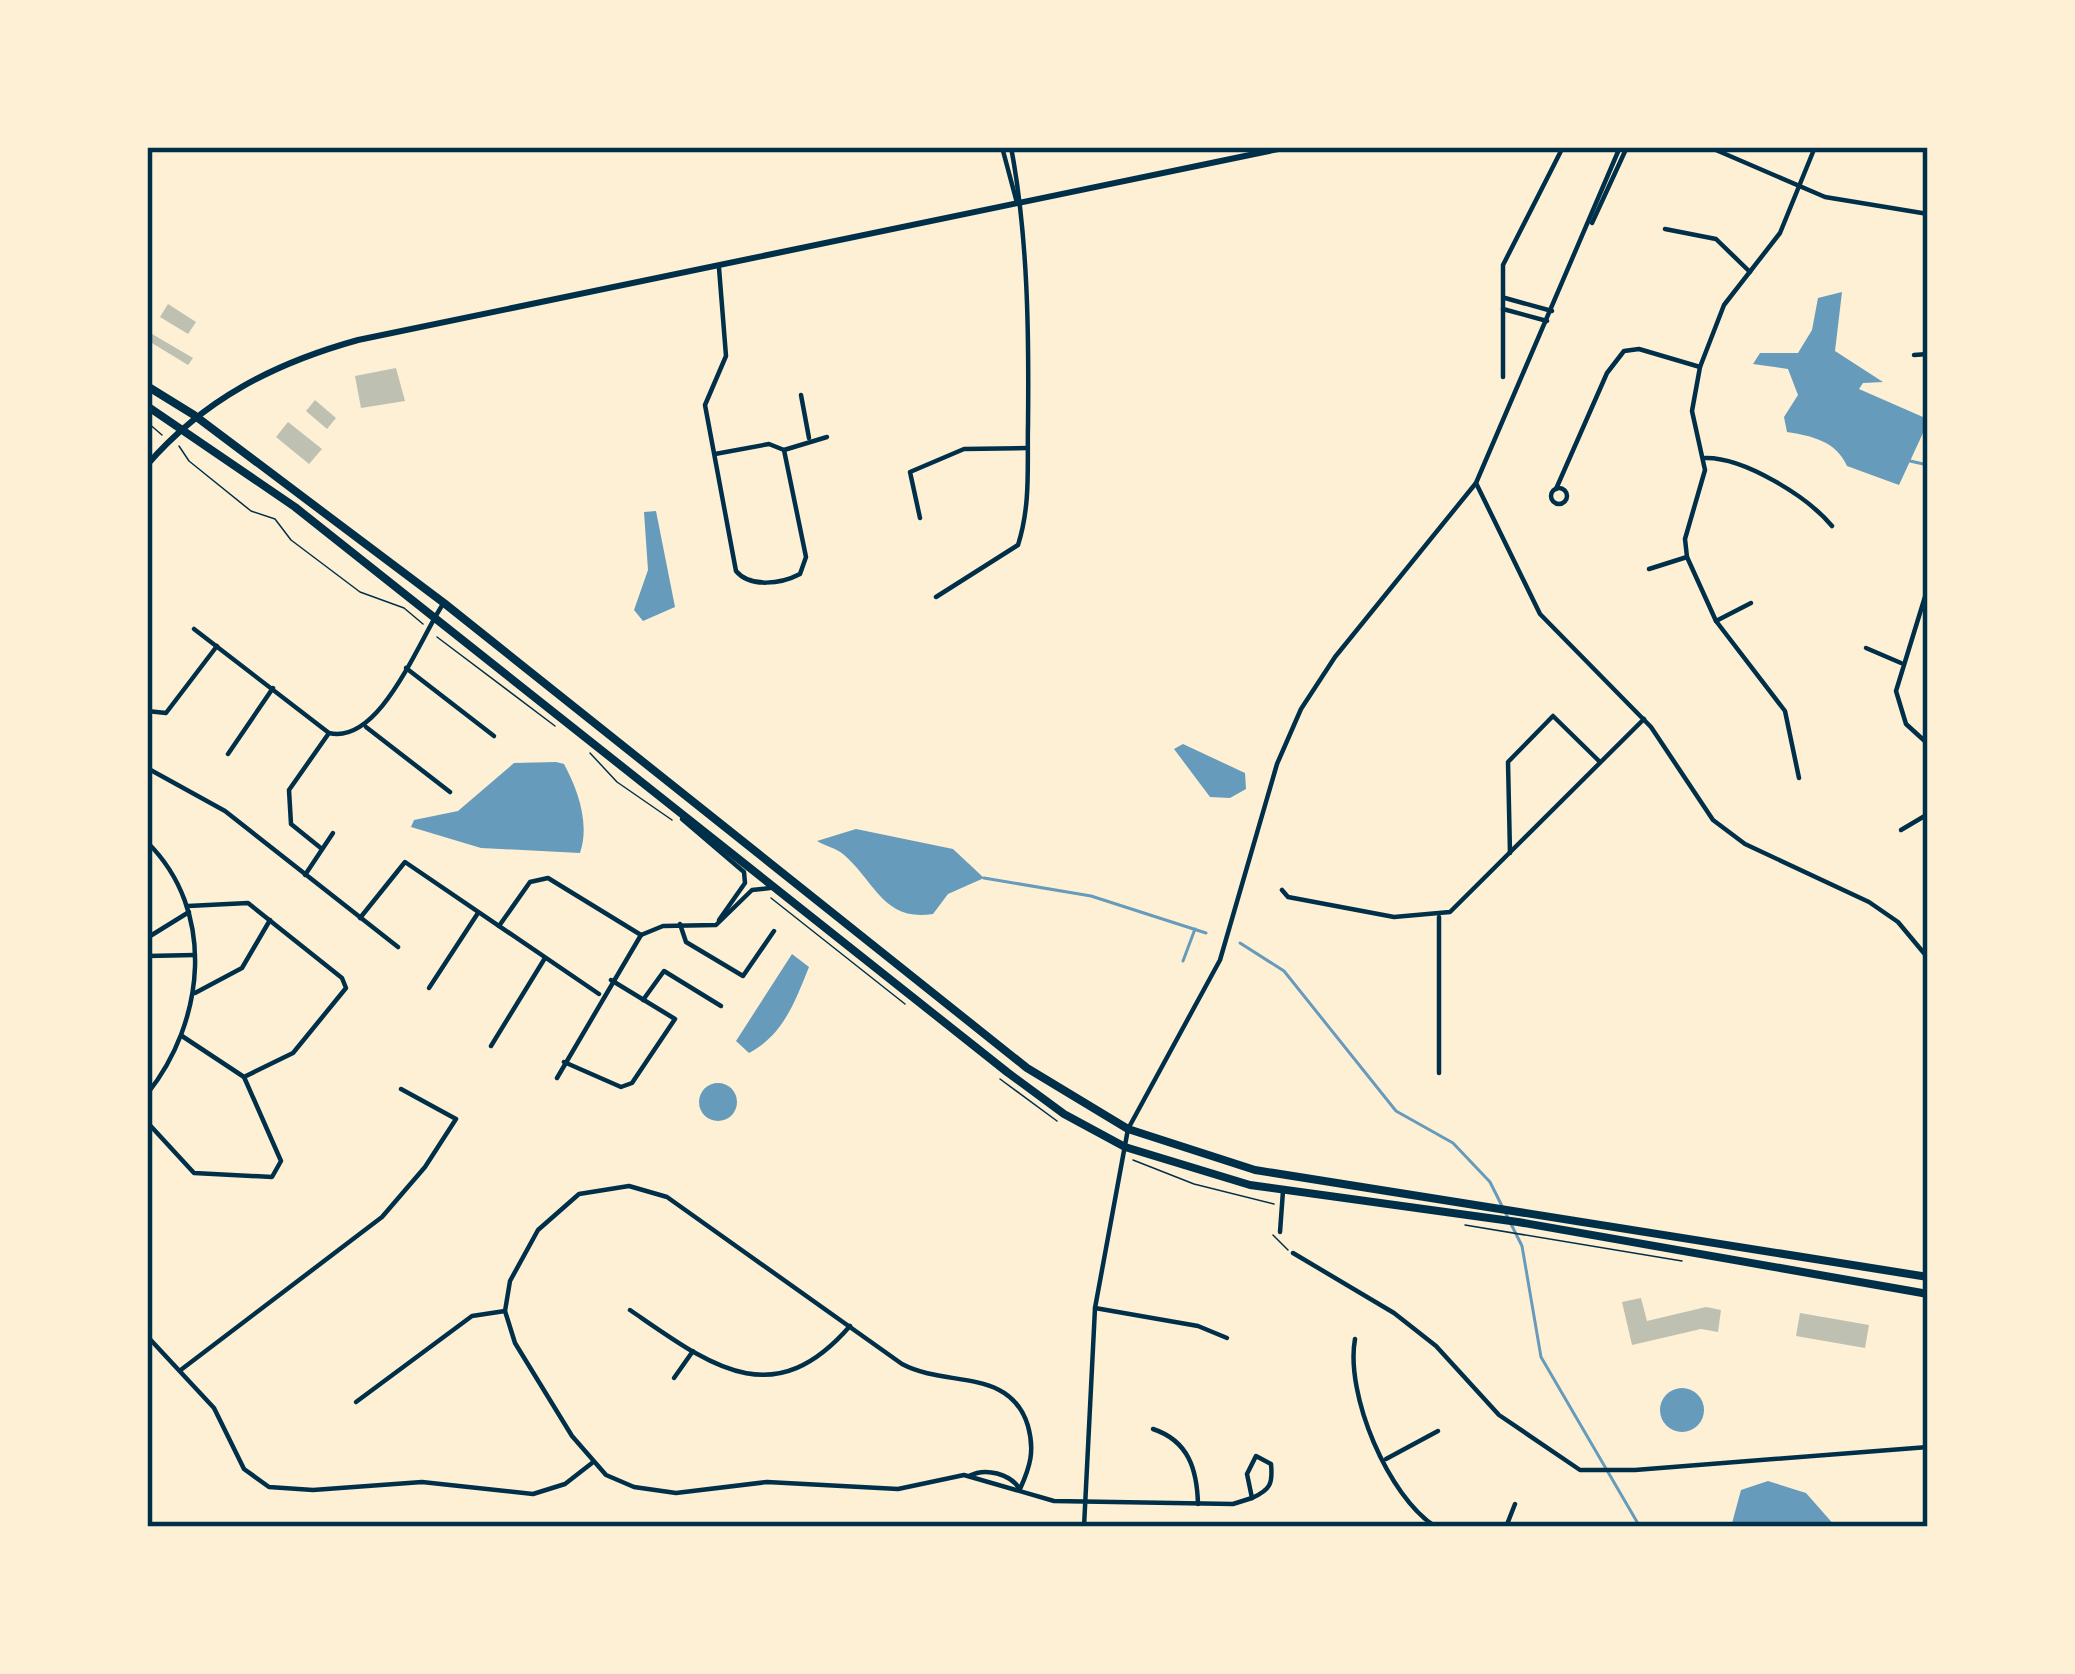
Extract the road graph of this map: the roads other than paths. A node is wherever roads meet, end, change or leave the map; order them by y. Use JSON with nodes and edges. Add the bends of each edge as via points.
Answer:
{"nodes":[{"id":1,"x":599,"y":147,"type":"edge"},
{"id":2,"x":868,"y":147,"type":"edge"},
{"id":3,"x":1002,"y":147,"type":"edge"},
{"id":4,"x":1011,"y":147,"type":"edge"},
{"id":5,"x":1288,"y":147,"type":"edge"},
{"id":6,"x":1563,"y":147,"type":"edge"},
{"id":7,"x":1623,"y":147,"type":"edge"},
{"id":8,"x":1709,"y":147,"type":"edge"},
{"id":9,"x":1815,"y":147,"type":"edge"},
{"id":10,"x":669,"y":149,"type":"edge"},
{"id":11,"x":1799,"y":188,"type":"junction"},
{"id":12,"x":1017,"y":202,"type":"junction"},
{"id":13,"x":1928,"y":214,"type":"edge"},
{"id":14,"x":1665,"y":229,"type":"dead end"},
{"id":15,"x":718,"y":268,"type":"junction"},
{"id":16,"x":1750,"y":272,"type":"junction"},
{"id":17,"x":1503,"y":298,"type":"junction"},
{"id":18,"x":1525,"y":301,"type":"junction"},
{"id":19,"x":1503,"y":309,"type":"junction"},
{"id":20,"x":1521,"y":310,"type":"junction"},
{"id":21,"x":1552,"y":311,"type":"junction"},
{"id":22,"x":1547,"y":321,"type":"junction"},
{"id":23,"x":1928,"y":354,"type":"edge"},
{"id":24,"x":1914,"y":355,"type":"dead end"},
{"id":25,"x":1700,"y":367,"type":"junction"},
{"id":26,"x":1503,"y":377,"type":"dead end"},
{"id":27,"x":147,"y":386,"type":"edge"},
{"id":28,"x":801,"y":395,"type":"dead end"},
{"id":29,"x":147,"y":406,"type":"edge"},
{"id":30,"x":194,"y":415,"type":"junction"},
{"id":31,"x":180,"y":428,"type":"junction"},
{"id":32,"x":827,"y":437,"type":"dead end"},
{"id":33,"x":809,"y":438,"type":"junction"},
{"id":34,"x":1028,"y":448,"type":"junction"},
{"id":35,"x":784,"y":450,"type":"junction"},
{"id":36,"x":715,"y":454,"type":"junction"},
{"id":37,"x":1706,"y":458,"type":"junction"},
{"id":38,"x":147,"y":465,"type":"edge"},
{"id":39,"x":1476,"y":483,"type":"junction"},
{"id":40,"x":1556,"y":488,"type":"dead end"},
{"id":41,"x":920,"y":518,"type":"dead end"},
{"id":42,"x":1832,"y":526,"type":"dead end"},
{"id":43,"x":1687,"y":556,"type":"junction"},
{"id":44,"x":1649,"y":568,"type":"dead end"},
{"id":45,"x":1928,"y":587,"type":"edge"},
{"id":46,"x":936,"y":597,"type":"dead end"},
{"id":47,"x":444,"y":603,"type":"junction"},
{"id":48,"x":1751,"y":603,"type":"dead end"},
{"id":49,"x":435,"y":617,"type":"junction"},
{"id":50,"x":1716,"y":621,"type":"junction"},
{"id":51,"x":194,"y":629,"type":"dead end"},
{"id":52,"x":217,"y":646,"type":"junction"},
{"id":53,"x":1865,"y":648,"type":"dead end"},
{"id":54,"x":1901,"y":663,"type":"junction"},
{"id":55,"x":406,"y":668,"type":"junction"},
{"id":56,"x":273,"y":688,"type":"junction"},
{"id":57,"x":147,"y":711,"type":"edge"},
{"id":58,"x":1644,"y":719,"type":"junction"},
{"id":59,"x":366,"y":727,"type":"junction"},
{"id":60,"x":328,"y":733,"type":"junction"},
{"id":61,"x":494,"y":736,"type":"dead end"},
{"id":62,"x":1928,"y":744,"type":"edge"},
{"id":63,"x":228,"y":754,"type":"dead end"},
{"id":64,"x":1600,"y":762,"type":"junction"},
{"id":65,"x":147,"y":768,"type":"edge"},
{"id":66,"x":1799,"y":778,"type":"dead end"},
{"id":67,"x":450,"y":792,"type":"dead end"},
{"id":68,"x":666,"y":797,"type":"junction"},
{"id":69,"x":1928,"y":814,"type":"edge"},
{"id":70,"x":1901,"y":830,"type":"dead end"},
{"id":71,"x":333,"y":833,"type":"dead end"},
{"id":72,"x":147,"y":842,"type":"edge"},
{"id":73,"x":322,"y":849,"type":"junction"},
{"id":74,"x":1510,"y":853,"type":"junction"},
{"id":75,"x":305,"y":875,"type":"junction"},
{"id":76,"x":776,"y":887,"type":"junction"},
{"id":77,"x":1282,"y":890,"type":"dead end"},
{"id":78,"x":189,"y":909,"type":"junction"},
{"id":79,"x":478,"y":913,"type":"junction"},
{"id":80,"x":1439,"y":917,"type":"junction"},
{"id":81,"x":360,"y":918,"type":"junction"},
{"id":82,"x":270,"y":920,"type":"junction"},
{"id":83,"x":680,"y":924,"type":"junction"},
{"id":84,"x":716,"y":925,"type":"junction"},
{"id":85,"x":498,"y":927,"type":"junction"},
{"id":86,"x":774,"y":931,"type":"dead end"},
{"id":87,"x":640,"y":935,"type":"junction"},
{"id":88,"x":147,"y":938,"type":"edge"},
{"id":89,"x":398,"y":947,"type":"dead end"},
{"id":90,"x":194,"y":955,"type":"junction"},
{"id":91,"x":147,"y":956,"type":"edge"},
{"id":92,"x":545,"y":958,"type":"junction"},
{"id":93,"x":1928,"y":958,"type":"edge"},
{"id":94,"x":611,"y":980,"type":"junction"},
{"id":95,"x":429,"y":988,"type":"dead end"},
{"id":96,"x":193,"y":994,"type":"junction"},
{"id":97,"x":602,"y":995,"type":"junction"},
{"id":98,"x":644,"y":1000,"type":"junction"},
{"id":99,"x":721,"y":1006,"type":"dead end"},
{"id":100,"x":182,"y":1036,"type":"junction"},
{"id":101,"x":491,"y":1046,"type":"dead end"},
{"id":102,"x":564,"y":1062,"type":"junction"},
{"id":103,"x":1439,"y":1073,"type":"dead end"},
{"id":104,"x":244,"y":1076,"type":"junction"},
{"id":105,"x":557,"y":1078,"type":"dead end"},
{"id":106,"x":401,"y":1089,"type":"dead end"},
{"id":107,"x":147,"y":1094,"type":"edge"},
{"id":108,"x":147,"y":1122,"type":"edge"},
{"id":109,"x":1128,"y":1129,"type":"junction"},
{"id":110,"x":1125,"y":1147,"type":"junction"},
{"id":111,"x":1283,"y":1196,"type":"junction"},
{"id":112,"x":1280,"y":1232,"type":"dead end"},
{"id":113,"x":1293,"y":1253,"type":"dead end"},
{"id":114,"x":1928,"y":1277,"type":"edge"},
{"id":115,"x":1928,"y":1294,"type":"edge"},
{"id":116,"x":1095,"y":1309,"type":"junction"},
{"id":117,"x":630,"y":1310,"type":"dead end"},
{"id":118,"x":505,"y":1311,"type":"junction"},
{"id":119,"x":850,"y":1326,"type":"junction"},
{"id":120,"x":147,"y":1336,"type":"edge"},
{"id":121,"x":1227,"y":1338,"type":"dead end"},
{"id":122,"x":1355,"y":1339,"type":"dead end"},
{"id":123,"x":693,"y":1351,"type":"junction"},
{"id":124,"x":182,"y":1369,"type":"junction"},
{"id":125,"x":674,"y":1378,"type":"dead end"},
{"id":126,"x":356,"y":1402,"type":"dead end"},
{"id":127,"x":1154,"y":1430,"type":"dead end"},
{"id":128,"x":1438,"y":1431,"type":"dead end"},
{"id":129,"x":1928,"y":1447,"type":"edge"},
{"id":130,"x":1386,"y":1459,"type":"junction"},
{"id":131,"x":592,"y":1463,"type":"junction"},
{"id":132,"x":1020,"y":1489,"type":"junction"},
{"id":133,"x":1252,"y":1498,"type":"junction"},
{"id":134,"x":1084,"y":1503,"type":"junction"},
{"id":135,"x":1198,"y":1504,"type":"junction"},
{"id":136,"x":1515,"y":1504,"type":"dead end"},
{"id":137,"x":1084,"y":1527,"type":"edge"},
{"id":138,"x":1436,"y":1527,"type":"edge"},
{"id":139,"x":1505,"y":1527,"type":"edge"}],
"edges":[{"from":1,"to":10,"type":"street"},
{"from":2,"to":10,"type":"street"},
{"from":3,"to":12,"type":"street"},
{"from":4,"to":12,"type":"street"},
{"from":5,"to":12,"type":"main road"},
{"from":6,"to":17,"type":"street","via":[[1507,252]]},
{"from":7,"to":21,"type":"street"},
{"from":8,"to":11,"type":"street"},
{"from":9,"to":11,"type":"street"},
{"from":11,"to":13,"type":"street","via":[[1855,206]]},
{"from":11,"to":16,"type":"street","via":[[1768,255]]},
{"from":12,"to":15,"type":"main road"},
{"from":12,"to":34,"type":"street"},
{"from":14,"to":16,"type":"street","via":[[1716,239]]},
{"from":15,"to":30,"type":"main road","via":[[337,346],[287,362]]},
{"from":15,"to":36,"type":"street","via":[[726,356],[706,405]]},
{"from":16,"to":25,"type":"street","via":[[1724,305]]},
{"from":17,"to":18,"type":"street"},
{"from":17,"to":19,"type":"street"},
{"from":18,"to":20,"type":"street"},
{"from":18,"to":21,"type":"street"},
{"from":19,"to":20,"type":"street"},
{"from":19,"to":26,"type":"street"},
{"from":20,"to":22,"type":"street"},
{"from":21,"to":22,"type":"street"},
{"from":22,"to":39,"type":"street"},
{"from":23,"to":24,"type":"street"},
{"from":25,"to":37,"type":"street","via":[[1692,410]]},
{"from":25,"to":40,"type":"street","via":[[1624,351],[1606,373]]},
{"from":27,"to":30,"type":"highway"},
{"from":28,"to":33,"type":"street"},
{"from":29,"to":31,"type":"highway"},
{"from":30,"to":31,"type":"main road"},
{"from":30,"to":47,"type":"highway"},
{"from":31,"to":38,"type":"main road"},
{"from":31,"to":49,"type":"highway"},
{"from":32,"to":33,"type":"street"},
{"from":33,"to":35,"type":"street"},
{"from":34,"to":41,"type":"street","via":[[964,449],[910,472]]},
{"from":34,"to":46,"type":"street","via":[[1018,544]]},
{"from":35,"to":36,"type":"street","via":[[769,444]]},
{"from":35,"to":36,"type":"street","via":[[806,557],[800,574],[781,581],[744,580],[736,571]]},
{"from":37,"to":42,"type":"street","via":[[1751,466]]},
{"from":37,"to":43,"type":"street","via":[[1686,529]]},
{"from":39,"to":58,"type":"street","via":[[1540,614]]},
{"from":39,"to":109,"type":"street","via":[[1301,709],[1220,960]]},
{"from":43,"to":44,"type":"street"},
{"from":43,"to":50,"type":"street"},
{"from":45,"to":54,"type":"street"},
{"from":47,"to":49,"type":"street"},
{"from":47,"to":109,"type":"highway","via":[[1027,1068]]},
{"from":48,"to":50,"type":"street"},
{"from":49,"to":55,"type":"street"},
{"from":49,"to":68,"type":"highway"},
{"from":50,"to":66,"type":"street","via":[[1785,712]]},
{"from":51,"to":52,"type":"street"},
{"from":52,"to":56,"type":"street"},
{"from":52,"to":57,"type":"street","via":[[166,713]]},
{"from":53,"to":54,"type":"street"},
{"from":54,"to":62,"type":"street","via":[[1896,691],[1906,724]]},
{"from":55,"to":59,"type":"street"},
{"from":55,"to":61,"type":"street"},
{"from":56,"to":60,"type":"street"},
{"from":56,"to":63,"type":"street"},
{"from":58,"to":64,"type":"street"},
{"from":58,"to":93,"type":"street","via":[[1713,820],[1745,844],[1869,902]]},
{"from":59,"to":60,"type":"street"},
{"from":59,"to":67,"type":"street"},
{"from":60,"to":73,"type":"street","via":[[287,796],[291,824]]},
{"from":64,"to":74,"type":"street"},
{"from":64,"to":74,"type":"street","via":[[1553,716],[1513,751]]},
{"from":65,"to":75,"type":"street","via":[[225,811]]},
{"from":68,"to":76,"type":"highway"},
{"from":68,"to":84,"type":"street","via":[[744,872],[745,883]]},
{"from":69,"to":70,"type":"street"},
{"from":71,"to":73,"type":"street"},
{"from":72,"to":78,"type":"street"},
{"from":73,"to":75,"type":"street"},
{"from":74,"to":80,"type":"street"},
{"from":75,"to":81,"type":"street"},
{"from":76,"to":84,"type":"street","via":[[752,890]]},
{"from":76,"to":110,"type":"highway","via":[[1007,1072]]},
{"from":77,"to":80,"type":"street","via":[[1376,914]]},
{"from":78,"to":82,"type":"street","via":[[248,903]]},
{"from":78,"to":88,"type":"street"},
{"from":78,"to":90,"type":"street"},
{"from":79,"to":81,"type":"street","via":[[405,862]]},
{"from":79,"to":85,"type":"street"},
{"from":79,"to":95,"type":"street"},
{"from":80,"to":103,"type":"street"},
{"from":81,"to":89,"type":"street"},
{"from":82,"to":96,"type":"street","via":[[242,968]]},
{"from":82,"to":104,"type":"street","via":[[346,988],[293,1053]]},
{"from":83,"to":84,"type":"street"},
{"from":83,"to":86,"type":"street","via":[[686,942],[743,976]]},
{"from":83,"to":87,"type":"street"},
{"from":85,"to":87,"type":"street","via":[[530,882],[548,878]]},
{"from":85,"to":92,"type":"street"},
{"from":87,"to":94,"type":"street"},
{"from":90,"to":91,"type":"street"},
{"from":90,"to":96,"type":"street"},
{"from":92,"to":97,"type":"street"},
{"from":92,"to":101,"type":"street"},
{"from":94,"to":97,"type":"street"},
{"from":94,"to":98,"type":"street"},
{"from":96,"to":100,"type":"street"},
{"from":97,"to":102,"type":"street"},
{"from":98,"to":99,"type":"street","via":[[664,971]]},
{"from":98,"to":102,"type":"street","via":[[675,1019],[632,1083],[621,1087]]},
{"from":100,"to":104,"type":"street"},
{"from":100,"to":107,"type":"street"},
{"from":102,"to":105,"type":"street"},
{"from":104,"to":108,"type":"street","via":[[281,1161],[272,1177],[194,1173]]},
{"from":106,"to":124,"type":"street","via":[[456,1119],[425,1168],[363,1233]]},
{"from":109,"to":110,"type":"street"},
{"from":109,"to":114,"type":"highway","via":[[1255,1170]]},
{"from":110,"to":111,"type":"highway"},
{"from":110,"to":116,"type":"street"},
{"from":111,"to":112,"type":"street"},
{"from":111,"to":115,"type":"highway","via":[[1518,1222]]},
{"from":113,"to":129,"type":"street","via":[[1394,1313],[1499,1415],[1580,1470]]},
{"from":116,"to":121,"type":"street"},
{"from":116,"to":134,"type":"street"},
{"from":117,"to":123,"type":"street"},
{"from":118,"to":119,"type":"street","via":[[522,1255],[558,1209],[579,1195],[629,1186],[668,1197]]},
{"from":118,"to":126,"type":"street","via":[[472,1316]]},
{"from":118,"to":131,"type":"street","via":[[529,1370]]},
{"from":119,"to":123,"type":"street","via":[[813,1362],[778,1376],[722,1369]]},
{"from":119,"to":132,"type":"street","via":[[921,1375],[989,1383],[1012,1396],[1033,1457]]},
{"from":120,"to":124,"type":"street"},
{"from":122,"to":130,"type":"street","via":[[1354,1393]]},
{"from":123,"to":125,"type":"street"},
{"from":124,"to":131,"type":"street","via":[[214,1408],[244,1469],[278,1489],[422,1482],[545,1492]]},
{"from":127,"to":135,"type":"street","via":[[1186,1452]]},
{"from":128,"to":130,"type":"street"},
{"from":130,"to":138,"type":"street","via":[[1412,1507]]},
{"from":131,"to":132,"type":"street","via":[[634,1486],[676,1493],[767,1482],[898,1489],[969,1476]]},
{"from":132,"to":134,"type":"street"},
{"from":133,"to":133,"type":"street","via":[[1273,1481],[1263,1456],[1248,1463]]},
{"from":133,"to":135,"type":"street"},
{"from":134,"to":135,"type":"street"},
{"from":134,"to":137,"type":"street"},
{"from":136,"to":139,"type":"street"}]}
